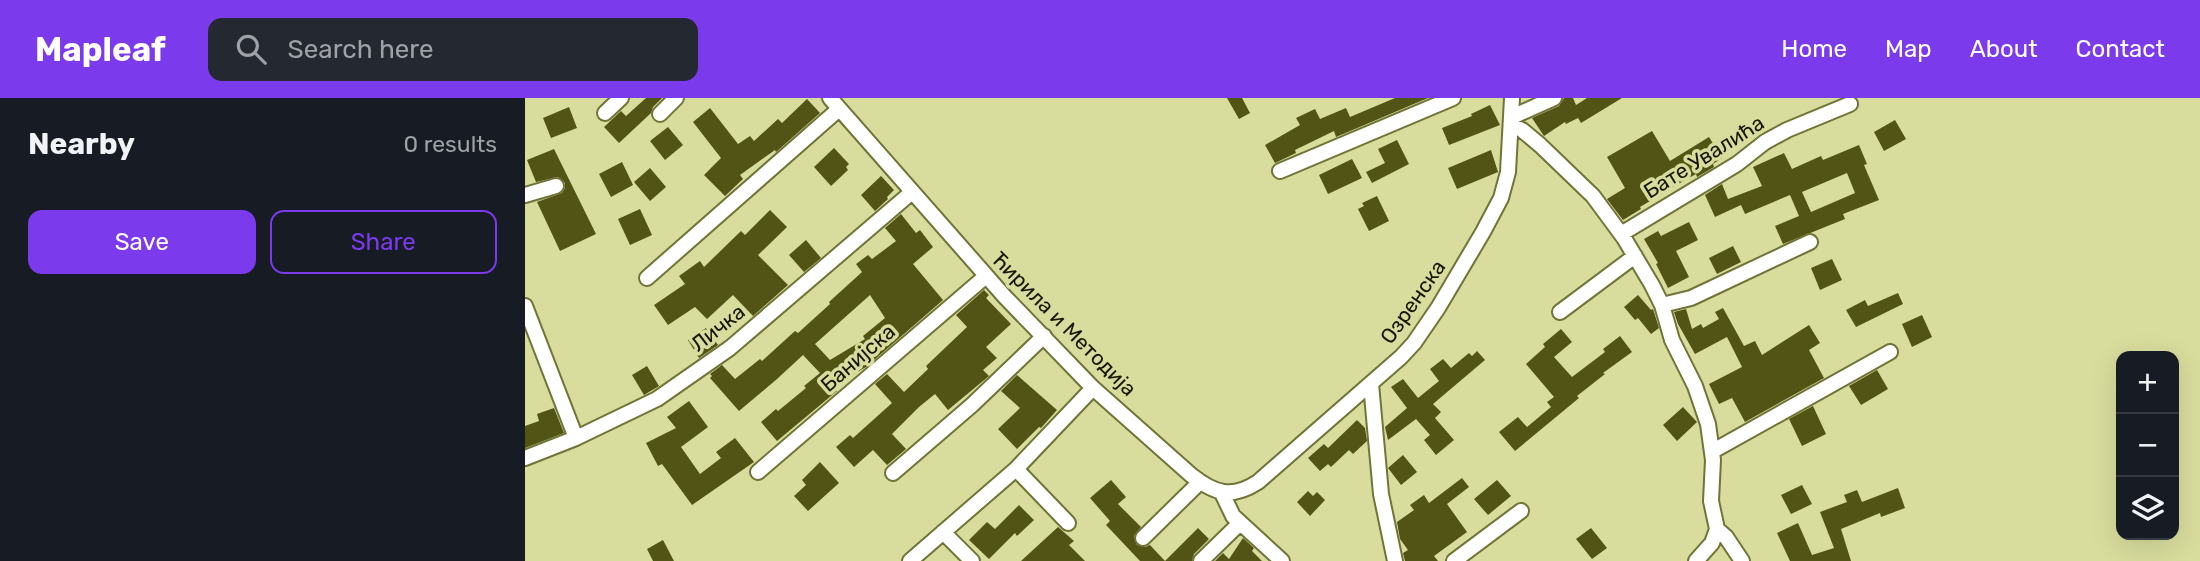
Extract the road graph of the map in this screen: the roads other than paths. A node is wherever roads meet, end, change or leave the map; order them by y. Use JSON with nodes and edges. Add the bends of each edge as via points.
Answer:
{"nodes":[{"id":1,"x":621,"y":98,"type":"edge"},
{"id":2,"x":676,"y":98,"type":"edge"},
{"id":3,"x":1453,"y":98,"type":"edge"},
{"id":4,"x":1512,"y":98,"type":"edge"},
{"id":5,"x":1554,"y":98,"type":"edge"},
{"id":6,"x":834,"y":103,"type":"edge"},
{"id":7,"x":1850,"y":104,"type":"dead end"},
{"id":8,"x":605,"y":113,"type":"dead end"},
{"id":9,"x":660,"y":114,"type":"dead end"},
{"id":10,"x":1511,"y":121,"type":"junction"},
{"id":11,"x":1280,"y":171,"type":"dead end"},
{"id":12,"x":556,"y":186,"type":"dead end"},
{"id":13,"x":912,"y":192,"type":"junction"},
{"id":14,"x":525,"y":195,"type":"edge"},
{"id":15,"x":1621,"y":234,"type":"junction"},
{"id":16,"x":1810,"y":242,"type":"dead end"},
{"id":17,"x":1635,"y":256,"type":"junction"},
{"id":18,"x":986,"y":276,"type":"junction"},
{"id":19,"x":647,"y":278,"type":"dead end"},
{"id":20,"x":525,"y":306,"type":"edge"},
{"id":21,"x":1662,"y":306,"type":"junction"},
{"id":22,"x":1560,"y":312,"type":"dead end"},
{"id":23,"x":1044,"y":336,"type":"junction"},
{"id":24,"x":1890,"y":352,"type":"dead end"},
{"id":25,"x":1371,"y":384,"type":"junction"},
{"id":26,"x":1093,"y":388,"type":"junction"},
{"id":27,"x":576,"y":438,"type":"junction"},
{"id":28,"x":1713,"y":451,"type":"junction"},
{"id":29,"x":525,"y":458,"type":"edge"},
{"id":30,"x":1016,"y":469,"type":"junction"},
{"id":31,"x":758,"y":472,"type":"dead end"},
{"id":32,"x":893,"y":473,"type":"dead end"},
{"id":33,"x":1200,"y":482,"type":"junction"},
{"id":34,"x":1222,"y":493,"type":"junction"},
{"id":35,"x":1521,"y":511,"type":"dead end"},
{"id":36,"x":1068,"y":523,"type":"dead end"},
{"id":37,"x":1240,"y":523,"type":"junction"},
{"id":38,"x":1717,"y":529,"type":"junction"},
{"id":39,"x":943,"y":532,"type":"junction"},
{"id":40,"x":1143,"y":538,"type":"dead end"},
{"id":41,"x":910,"y":561,"type":"edge"},
{"id":42,"x":972,"y":561,"type":"edge"},
{"id":43,"x":1201,"y":561,"type":"edge"},
{"id":44,"x":1282,"y":561,"type":"edge"},
{"id":45,"x":1395,"y":561,"type":"edge"},
{"id":46,"x":1454,"y":561,"type":"edge"},
{"id":47,"x":1696,"y":561,"type":"edge"},
{"id":48,"x":1742,"y":561,"type":"edge"}],
"edges":[{"from":1,"to":8,"type":"street"},
{"from":2,"to":9,"type":"street"},
{"from":3,"to":11,"type":"street"},
{"from":4,"to":10,"type":"street","name":"Озренска"},
{"from":5,"to":10,"type":"street"},
{"from":6,"to":13,"type":"street","name":"Ћирила и Методија"},
{"from":6,"to":19,"type":"street"},
{"from":7,"to":15,"type":"street","name":"Бате Увалића","via":[[1765,142]]},
{"from":10,"to":15,"type":"street","via":[[1577,179]]},
{"from":10,"to":25,"type":"street","name":"Озренска","via":[[1505,187],[1490,220],[1414,343]]},
{"from":12,"to":14,"type":"street"},
{"from":13,"to":18,"type":"street","name":"Ћирила и Методија"},
{"from":13,"to":27,"type":"street","name":"Личка","via":[[730,348],[657,399]]},
{"from":15,"to":17,"type":"street"},
{"from":16,"to":21,"type":"street","via":[[1691,298]]},
{"from":17,"to":21,"type":"street"},
{"from":17,"to":22,"type":"street"},
{"from":18,"to":23,"type":"street","name":"Ћирила и Методија"},
{"from":18,"to":31,"type":"street","name":"Банијска"},
{"from":20,"to":27,"type":"street"},
{"from":21,"to":28,"type":"street","via":[[1672,340],[1703,407]]},
{"from":23,"to":26,"type":"street","name":"Ћирила и Методија"},
{"from":23,"to":32,"type":"street"},
{"from":24,"to":28,"type":"street"},
{"from":25,"to":34,"type":"street","name":"Озренска","via":[[1258,482]]},
{"from":25,"to":45,"type":"street","via":[[1381,494]]},
{"from":26,"to":30,"type":"street"},
{"from":26,"to":33,"type":"street","name":"Ћирила и Методија"},
{"from":27,"to":29,"type":"street","name":"Личка"},
{"from":28,"to":38,"type":"street","via":[[1711,501]]},
{"from":30,"to":36,"type":"street"},
{"from":30,"to":39,"type":"street"},
{"from":33,"to":34,"type":"street","name":"Ћирила и Методија"},
{"from":33,"to":40,"type":"street"},
{"from":34,"to":37,"type":"street"},
{"from":35,"to":46,"type":"street"},
{"from":37,"to":43,"type":"street"},
{"from":37,"to":44,"type":"street"},
{"from":38,"to":47,"type":"street","via":[[1712,543]]},
{"from":38,"to":48,"type":"street"},
{"from":39,"to":41,"type":"street"},
{"from":39,"to":42,"type":"street"}]}
